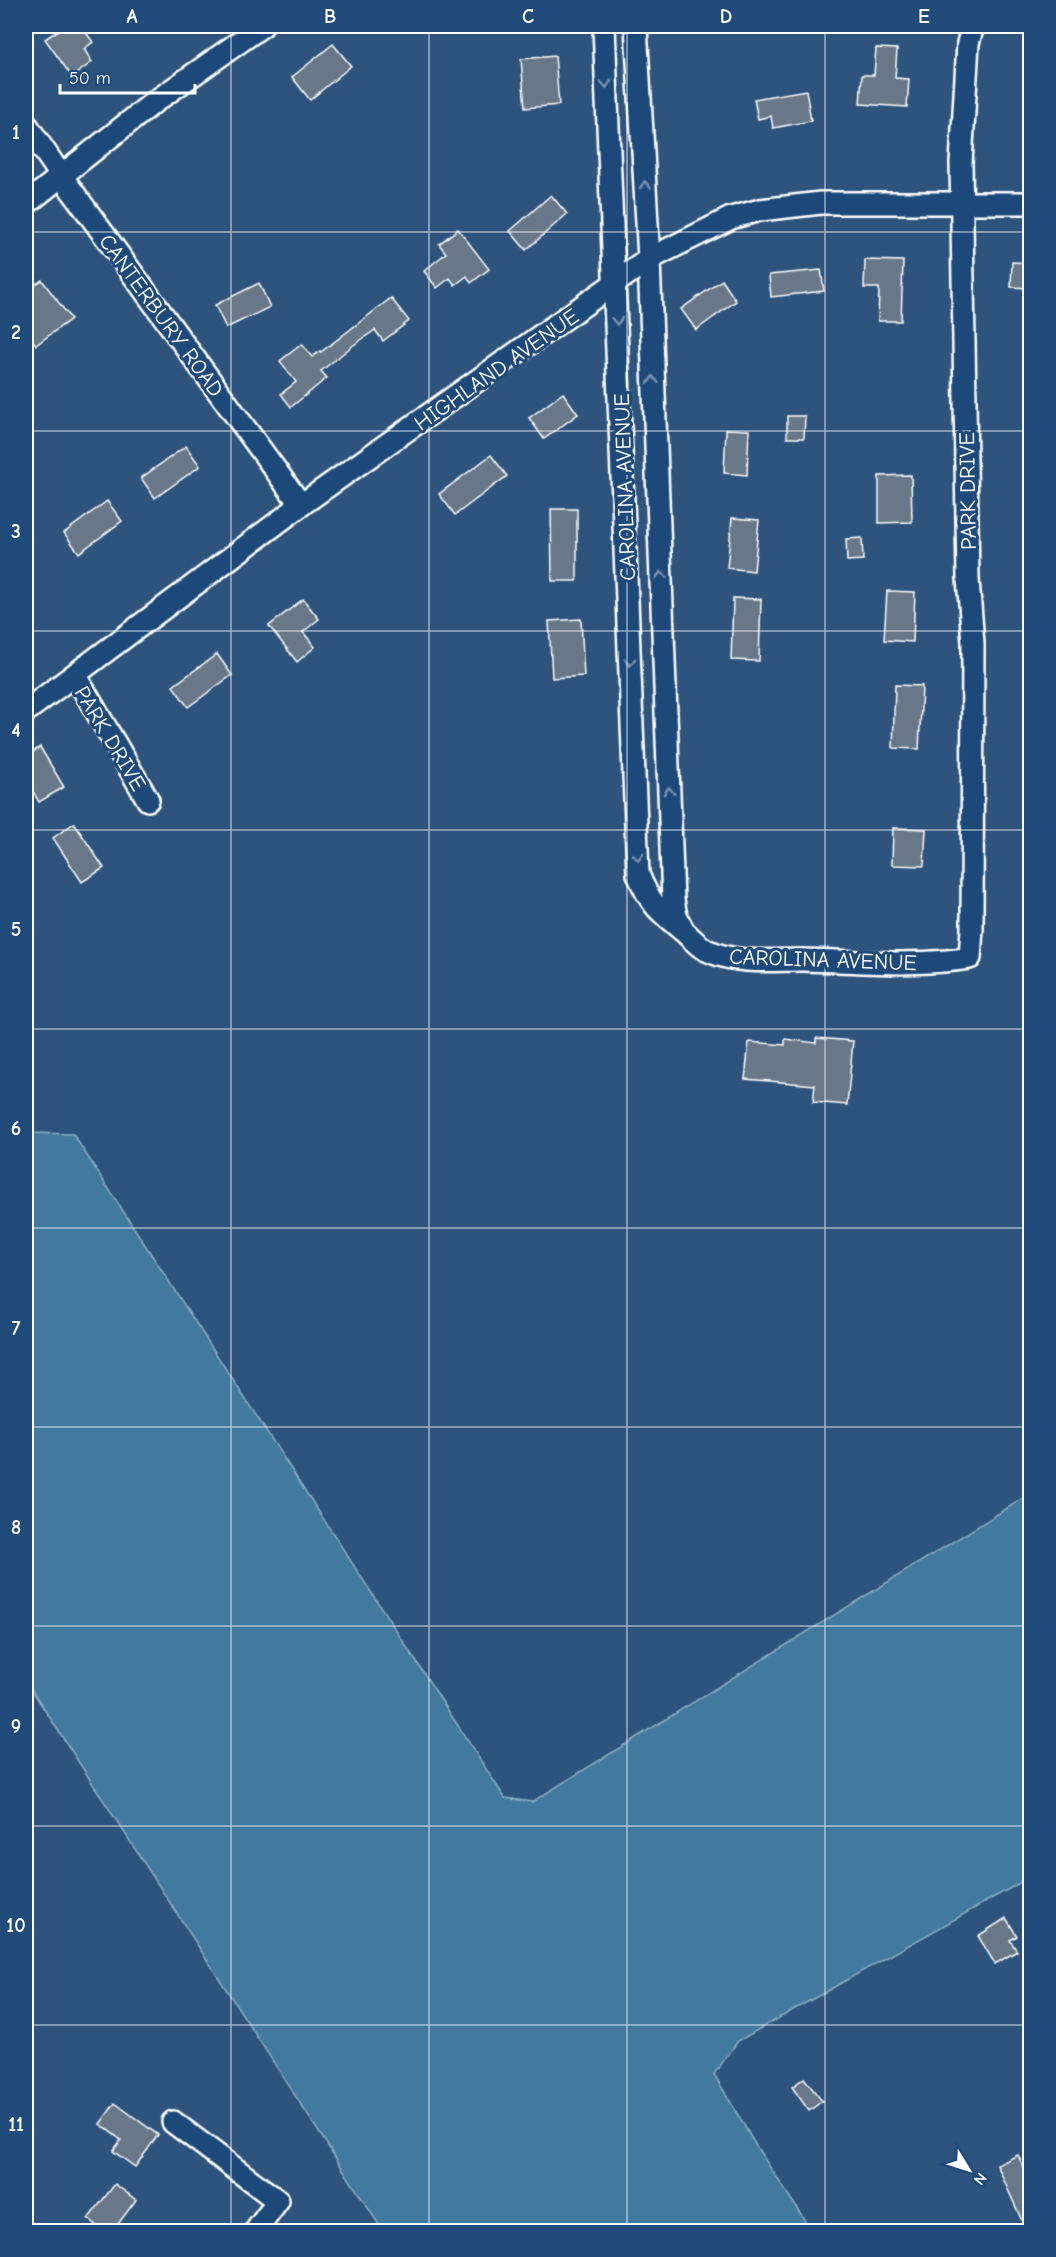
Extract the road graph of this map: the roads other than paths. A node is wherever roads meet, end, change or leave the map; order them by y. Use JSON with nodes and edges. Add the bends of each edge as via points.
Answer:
{"nodes":[{"id":1,"x":262,"y":26,"type":"edge"},
{"id":2,"x":604,"y":26,"type":"edge"},
{"id":3,"x":636,"y":26,"type":"edge"},
{"id":4,"x":973,"y":26,"type":"edge"},
{"id":5,"x":26,"y":124,"type":"edge"},
{"id":6,"x":62,"y":177,"type":"junction"},
{"id":7,"x":962,"y":203,"type":"junction"},
{"id":8,"x":1030,"y":203,"type":"edge"},
{"id":9,"x":26,"y":204,"type":"edge"},
{"id":10,"x":649,"y":259,"type":"junction"},
{"id":11,"x":616,"y":284,"type":"junction"},
{"id":12,"x":301,"y":505,"type":"junction"},
{"id":13,"x":662,"y":615,"type":"junction"},
{"id":14,"x":628,"y":617,"type":"junction"},
{"id":15,"x":75,"y":675,"type":"junction"},
{"id":16,"x":26,"y":711,"type":"edge"},
{"id":17,"x":148,"y":800,"type":"dead end"},
{"id":18,"x":683,"y":931,"type":"junction"},
{"id":19,"x":970,"y":958,"type":"joint"},
{"id":20,"x":173,"y":2122,"type":"dead end"},
{"id":21,"x":255,"y":2232,"type":"edge"}],
"edges":[{"from":1,"to":6,"type":"street","via":[[153,103]]},
{"from":2,"to":11,"type":"street","name":"CAROLINA AVENUE","one_way":true},
{"from":10,"to":3,"type":"street","name":"CAROLINA AVENUE","one_way":true},
{"from":4,"to":7,"type":"street","name":"PARK DRIVE","via":[[968,43]]},
{"from":5,"to":6,"type":"street","name":"CANTERBURY ROAD"},
{"from":6,"to":9,"type":"street"},
{"from":6,"to":12,"type":"street","name":"CANTERBURY ROAD"},
{"from":7,"to":8,"type":"street","name":"HIGHLAND AVENUE"},
{"from":7,"to":10,"type":"street","name":"HIGHLAND AVENUE","via":[[821,203],[760,210],[731,218]]},
{"from":7,"to":19,"type":"street","name":"PARK DRIVE","via":[[968,579],[973,643]]},
{"from":10,"to":11,"type":"street","name":"HIGHLAND AVENUE"},
{"from":13,"to":10,"type":"street","name":"CAROLINA AVENUE","one_way":true},
{"from":11,"to":12,"type":"street","name":"HIGHLAND AVENUE"},
{"from":11,"to":14,"type":"street","name":"CAROLINA AVENUE","one_way":true},
{"from":12,"to":15,"type":"street","name":"HIGHLAND AVENUE"},
{"from":13,"to":14,"type":"street"},
{"from":18,"to":13,"type":"street","name":"CAROLINA AVENUE","one_way":true,"via":[[673,900]]},
{"from":14,"to":18,"type":"street","name":"CAROLINA AVENUE","one_way":true,"via":[[638,874],[647,897]]},
{"from":15,"to":16,"type":"street","name":"HIGHLAND AVENUE"},
{"from":15,"to":17,"type":"street","name":"PARK DRIVE"},
{"from":18,"to":19,"type":"street","name":"CAROLINA AVENUE","via":[[694,943],[725,957],[931,963]]},
{"from":20,"to":21,"type":"street","via":[[279,2201]]}]}
